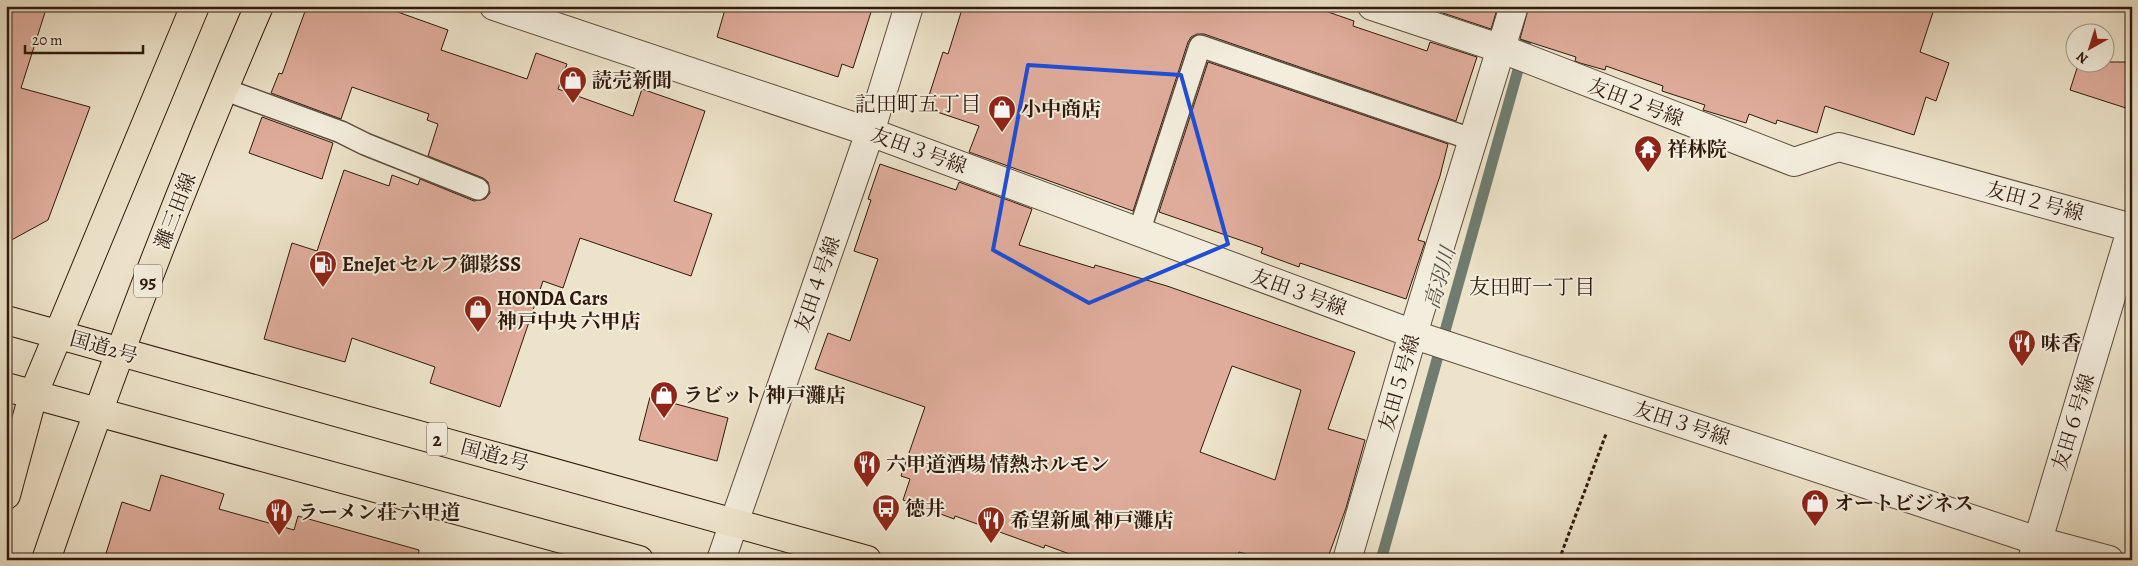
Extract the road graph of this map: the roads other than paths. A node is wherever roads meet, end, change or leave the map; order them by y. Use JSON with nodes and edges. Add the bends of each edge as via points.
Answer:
{"nodes":[{"id":1,"x":195,"y":6,"type":"edge"},
{"id":2,"x":259,"y":6,"type":"edge"},
{"id":3,"x":494,"y":6,"type":"edge"},
{"id":4,"x":909,"y":6,"type":"edge"},
{"id":5,"x":1372,"y":6,"type":"edge"},
{"id":6,"x":1514,"y":6,"type":"edge"},
{"id":7,"x":1507,"y":51,"type":"junction"},
{"id":8,"x":223,"y":89,"type":"junction"},
{"id":9,"x":870,"y":132,"type":"junction"},
{"id":10,"x":1474,"y":140,"type":"junction"},
{"id":11,"x":478,"y":189,"type":"dead end"},
{"id":12,"x":2132,"y":228,"type":"edge"},
{"id":13,"x":1139,"y":232,"type":"junction"},
{"id":14,"x":6,"y":320,"type":"edge"},
{"id":15,"x":58,"y":334,"type":"junction"},
{"id":16,"x":1420,"y":337,"type":"junction"},
{"id":17,"x":120,"y":352,"type":"junction"},
{"id":18,"x":6,"y":387,"type":"edge"},
{"id":19,"x":33,"y":395,"type":"junction"},
{"id":20,"x":97,"y":411,"type":"junction"},
{"id":21,"x":6,"y":496,"type":"edge"},
{"id":22,"x":733,"y":522,"type":"junction"},
{"id":23,"x":2035,"y":550,"type":"edge"},
{"id":24,"x":46,"y":560,"type":"edge"},
{"id":25,"x":639,"y":560,"type":"edge"},
{"id":26,"x":720,"y":560,"type":"edge"},
{"id":27,"x":867,"y":560,"type":"edge"},
{"id":28,"x":1347,"y":560,"type":"edge"},
{"id":29,"x":2109,"y":560,"type":"edge"}],
"edges":[{"from":1,"to":15,"type":"main road"},
{"from":2,"to":8,"type":"main road","name":"灘三田線","number":"95"},
{"from":3,"to":9,"type":"street","name":"友田３号線"},
{"from":4,"to":9,"type":"street","name":"友田４号線"},
{"from":5,"to":7,"type":"street","name":"友田２号線"},
{"from":6,"to":7,"type":"street","name":"友田５号線"},
{"from":7,"to":10,"type":"street","name":"友田５号線"},
{"from":7,"to":12,"type":"street","name":"友田２号線","via":[[1794,162],[1839,147]]},
{"from":8,"to":11,"type":"lane","via":[[341,132]]},
{"from":8,"to":17,"type":"main road","name":"灘三田線","number":"95"},
{"from":9,"to":13,"type":"street","name":"友田３号線"},
{"from":9,"to":22,"type":"street","name":"友田４号線"},
{"from":10,"to":13,"type":"lane","via":[[1200,46]]},
{"from":10,"to":16,"type":"street","name":"友田５号線"},
{"from":12,"to":23,"type":"street","name":"友田６号線"},
{"from":13,"to":16,"type":"street","name":"友田３号線"},
{"from":14,"to":15,"type":"main road","name":"国道2号","number":"2"},
{"from":15,"to":17,"type":"main road","name":"国道2号","number":"2"},
{"from":15,"to":19,"type":"main road"},
{"from":16,"to":23,"type":"street","name":"友田３号線","via":[[1618,402]]},
{"from":16,"to":28,"type":"street","name":"友田５号線"},
{"from":17,"to":20,"type":"main road","name":"灘三田線","number":"95"},
{"from":17,"to":22,"type":"main road","name":"国道2号","number":"2"},
{"from":18,"to":19,"type":"main road"},
{"from":19,"to":20,"type":"main road"},
{"from":19,"to":21,"type":"main road"},
{"from":20,"to":24,"type":"main road","name":"灘三田線","number":"95"},
{"from":20,"to":25,"type":"main road"},
{"from":22,"to":26,"type":"street","name":"友田４号線"},
{"from":22,"to":27,"type":"main road","name":"国道2号","number":"2"},
{"from":23,"to":29,"type":"street","name":"友田３号線"}]}
